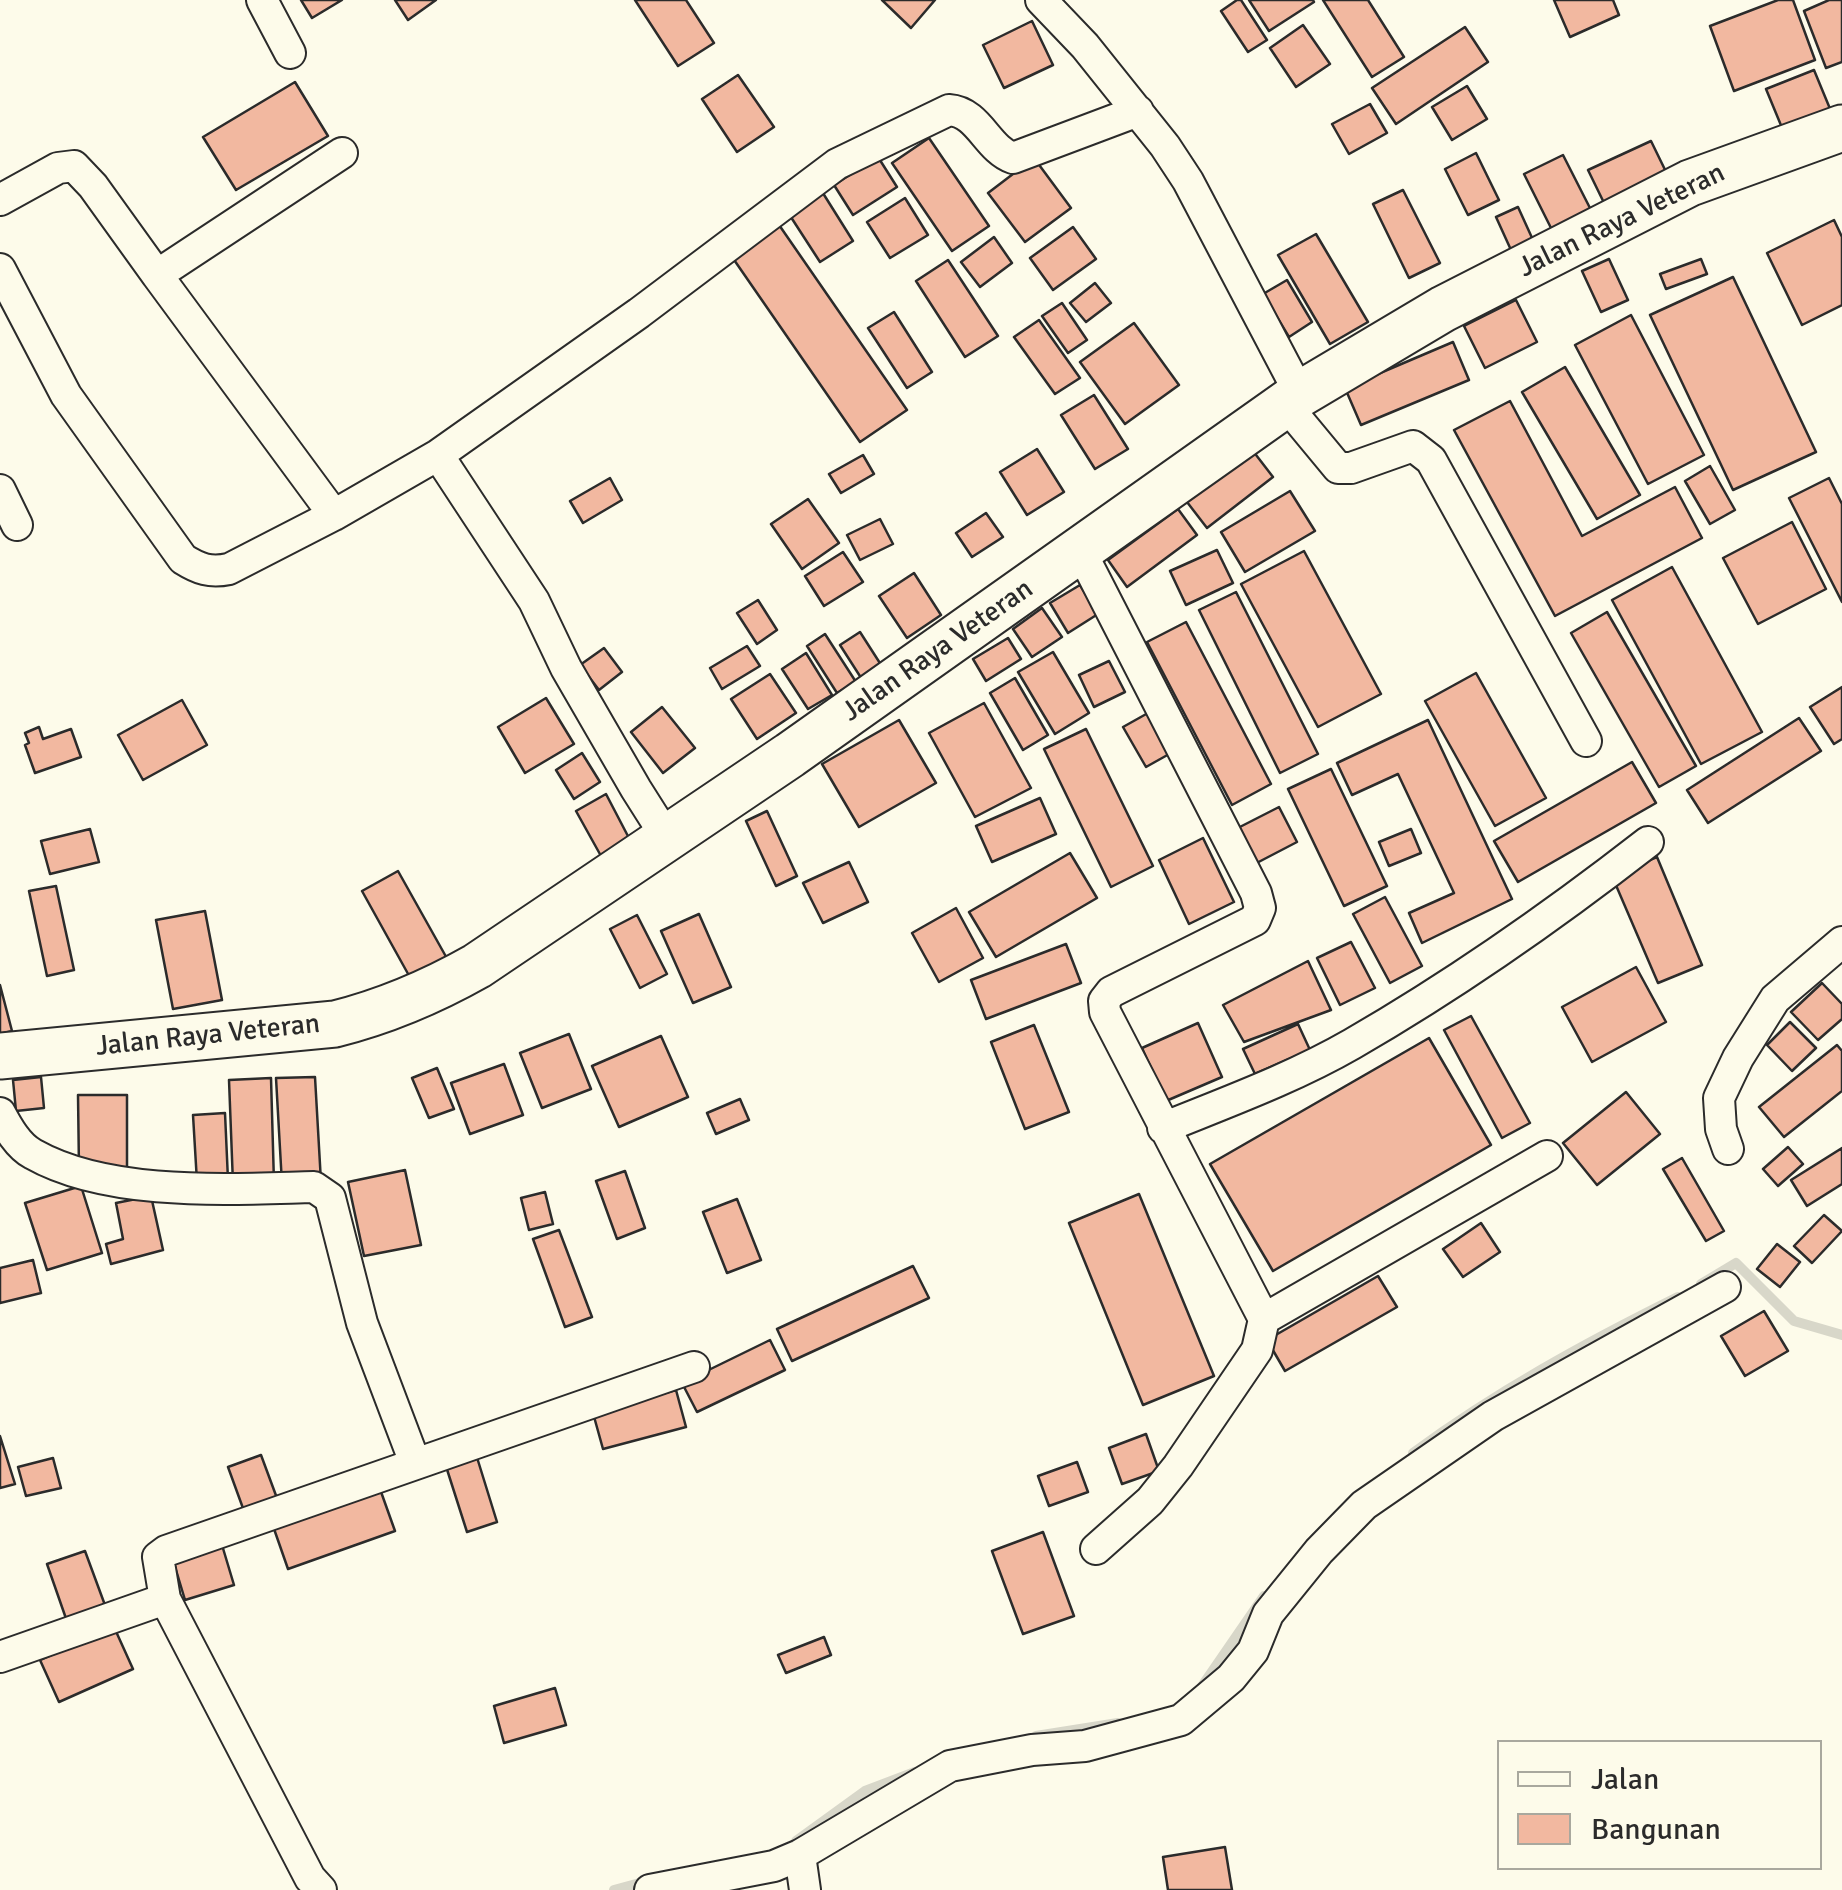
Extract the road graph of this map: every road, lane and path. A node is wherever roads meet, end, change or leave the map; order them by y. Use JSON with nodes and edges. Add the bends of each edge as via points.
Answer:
{"nodes":[{"id":1,"x":262,"y":0,"type":"edge"},
{"id":2,"x":1041,"y":0,"type":"edge"},
{"id":3,"x":290,"y":53,"type":"dead end"},
{"id":4,"x":1138,"y":112,"type":"junction"},
{"id":5,"x":1842,"y":128,"type":"edge"},
{"id":6,"x":342,"y":153,"type":"dead end"},
{"id":7,"x":0,"y":200,"type":"edge"},
{"id":8,"x":0,"y":268,"type":"edge"},
{"id":9,"x":157,"y":275,"type":"junction"},
{"id":10,"x":1292,"y":399,"type":"junction"},
{"id":11,"x":438,"y":455,"type":"junction"},
{"id":12,"x":0,"y":490,"type":"edge"},
{"id":13,"x":334,"y":515,"type":"junction"},
{"id":14,"x":17,"y":525,"type":"dead end"},
{"id":15,"x":1080,"y":550,"type":"junction"},
{"id":16,"x":1586,"y":741,"type":"dead end"},
{"id":17,"x":668,"y":838,"type":"junction"},
{"id":18,"x":1648,"y":842,"type":"dead end"},
{"id":19,"x":1842,"y":942,"type":"edge"},
{"id":20,"x":0,"y":1056,"type":"edge"},
{"id":21,"x":0,"y":1113,"type":"edge"},
{"id":22,"x":1164,"y":1128,"type":"junction"},
{"id":23,"x":1728,"y":1150,"type":"dead end"},
{"id":24,"x":1547,"y":1156,"type":"dead end"},
{"id":25,"x":1724,"y":1287,"type":"dead end"},
{"id":26,"x":1264,"y":1319,"type":"junction"},
{"id":27,"x":694,"y":1367,"type":"dead end"},
{"id":28,"x":415,"y":1463,"type":"junction"},
{"id":29,"x":1096,"y":1549,"type":"dead end"},
{"id":30,"x":165,"y":1599,"type":"junction"},
{"id":31,"x":0,"y":1657,"type":"edge"},
{"id":32,"x":802,"y":1869,"type":"edge"},
{"id":33,"x":321,"y":1890,"type":"edge"},
{"id":34,"x":650,"y":1890,"type":"edge"}],
"edges":[{"from":1,"to":3,"type":"street"},
{"from":2,"to":4,"type":"street"},
{"from":4,"to":10,"type":"street","via":[[1188,181]]},
{"from":4,"to":11,"type":"street","via":[[1013,158],[967,115],[949,110],[837,164]]},
{"from":5,"to":10,"type":"street","name":"Jalan Raya Veteran","via":[[1690,183],[1443,309]]},
{"from":6,"to":9,"type":"street"},
{"from":7,"to":9,"type":"street","via":[[74,166]]},
{"from":8,"to":13,"type":"street","via":[[66,396],[182,559],[199,569],[230,569]]},
{"from":9,"to":13,"type":"street"},
{"from":10,"to":15,"type":"street","name":"Jalan Raya Veteran"},
{"from":10,"to":16,"type":"street","via":[[1338,468],[1413,446],[1431,460]]},
{"from":11,"to":13,"type":"street"},
{"from":11,"to":17,"type":"street","via":[[534,601],[566,668]]},
{"from":12,"to":14,"type":"street"},
{"from":15,"to":17,"type":"street","name":"Jalan Raya Veteran"},
{"from":15,"to":22,"type":"street","via":[[1260,908],[1254,920],[1104,1001]]},
{"from":17,"to":20,"type":"street","name":"Jalan Raya Veteran","via":[[477,966],[381,1012],[335,1024]]},
{"from":18,"to":22,"type":"street","via":[[1537,928],[1349,1046]]},
{"from":19,"to":23,"type":"street","via":[[1774,999],[1738,1058],[1719,1098]]},
{"from":21,"to":28,"type":"street","via":[[31,1153],[77,1172],[194,1189],[322,1191],[330,1198],[362,1324]]},
{"from":22,"to":26,"type":"street"},
{"from":24,"to":26,"type":"street"},
{"from":25,"to":32,"type":"street","via":[[1492,1416],[1364,1505],[1268,1614],[1253,1651],[1231,1678],[1182,1720],[1086,1746],[950,1766]]},
{"from":26,"to":29,"type":"street","via":[[1257,1350],[1178,1466]]},
{"from":27,"to":28,"type":"street"},
{"from":28,"to":30,"type":"street","via":[[166,1551],[157,1559]]},
{"from":30,"to":31,"type":"street"},
{"from":30,"to":33,"type":"street"},
{"from":32,"to":34,"type":"street","via":[[774,1866]]}]}
